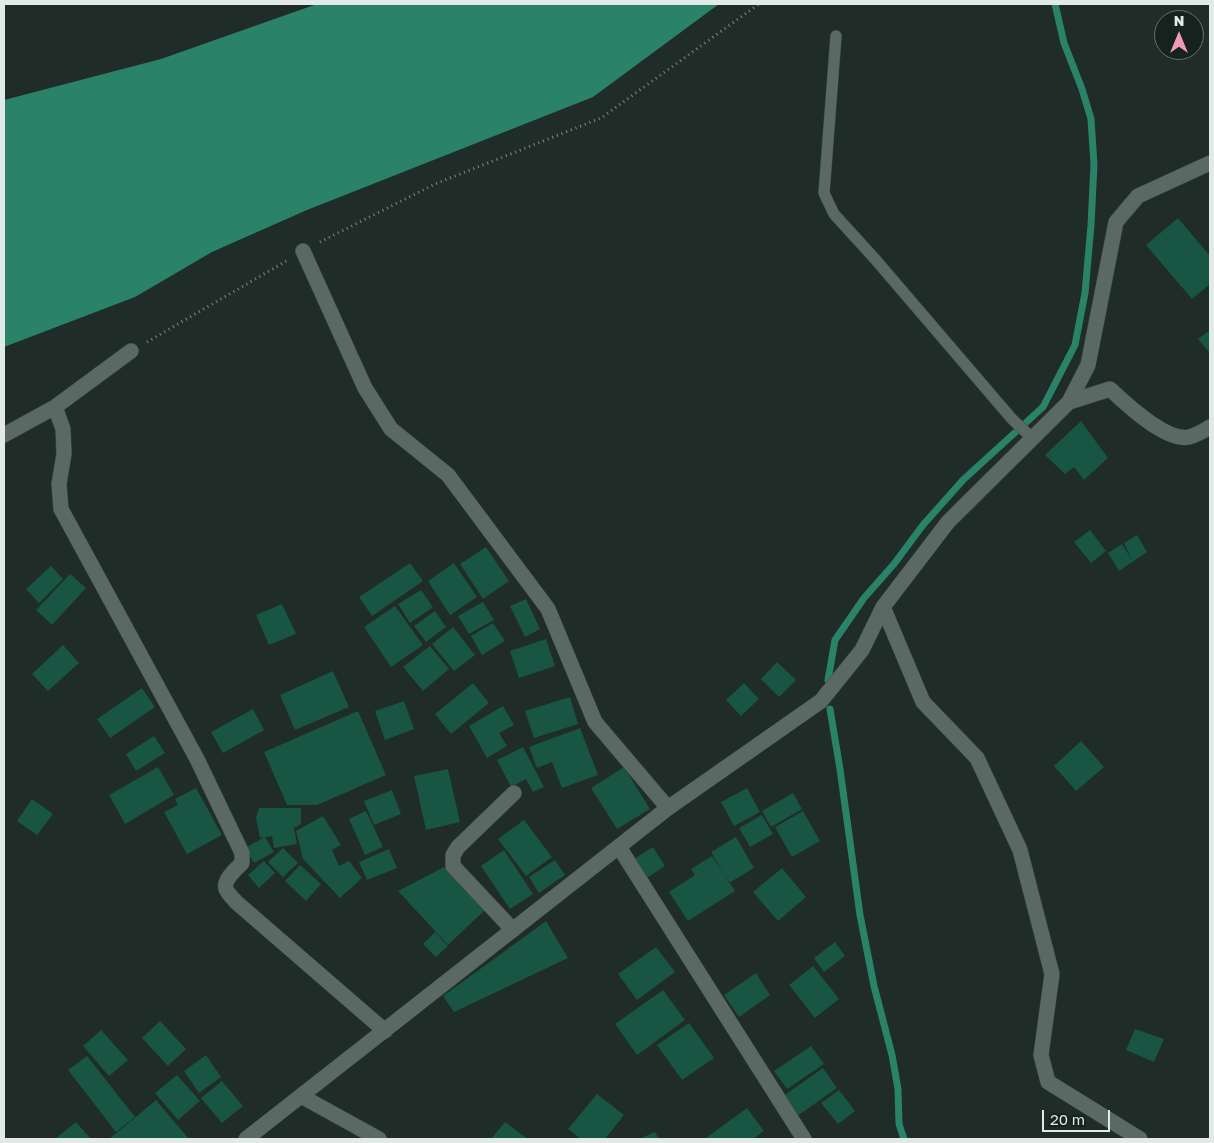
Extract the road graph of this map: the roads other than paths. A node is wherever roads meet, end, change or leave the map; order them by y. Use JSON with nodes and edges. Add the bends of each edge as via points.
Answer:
{"nodes":[{"id":1,"x":836,"y":36,"type":"dead end"},
{"id":2,"x":1210,"y":163,"type":"edge"},
{"id":3,"x":303,"y":251,"type":"road end"},
{"id":4,"x":131,"y":352,"type":"road end"},
{"id":5,"x":1070,"y":402,"type":"junction"},
{"id":6,"x":55,"y":407,"type":"junction"},
{"id":7,"x":1210,"y":427,"type":"edge"},
{"id":8,"x":1028,"y":434,"type":"junction"},
{"id":9,"x":4,"y":435,"type":"edge"},
{"id":10,"x":883,"y":607,"type":"junction"},
{"id":11,"x":514,"y":793,"type":"dead end"},
{"id":12,"x":668,"y":808,"type":"junction"},
{"id":13,"x":619,"y":847,"type":"junction"},
{"id":14,"x":513,"y":930,"type":"junction"},
{"id":15,"x":385,"y":1030,"type":"junction"},
{"id":16,"x":301,"y":1096,"type":"junction"},
{"id":17,"x":246,"y":1139,"type":"edge"},
{"id":18,"x":378,"y":1139,"type":"edge"},
{"id":19,"x":804,"y":1139,"type":"edge"},
{"id":20,"x":1140,"y":1139,"type":"edge"}],
"edges":[{"from":1,"to":8,"type":"lane","via":[[824,193],[834,214]]},
{"from":2,"to":5,"type":"street","via":[[1138,196],[1116,222],[1088,365]]},
{"from":3,"to":12,"type":"street","via":[[365,388],[391,429],[448,475],[548,609],[595,722]]},
{"from":4,"to":6,"type":"street"},
{"from":5,"to":7,"type":"street","via":[[1110,389],[1146,420],[1175,436],[1188,437]]},
{"from":5,"to":8,"type":"street"},
{"from":6,"to":9,"type":"street"},
{"from":6,"to":15,"type":"street","via":[[63,429],[64,454],[59,484],[61,509],[197,759],[242,853],[242,863],[227,881],[227,891]]},
{"from":8,"to":10,"type":"street","via":[[948,522]]},
{"from":10,"to":12,"type":"street","via":[[862,650],[821,701]]},
{"from":10,"to":20,"type":"street","via":[[923,702],[977,758],[1020,850],[1052,974],[1040,1055],[1048,1082]]},
{"from":11,"to":14,"type":"street","via":[[453,855],[453,866]]},
{"from":12,"to":13,"type":"street"},
{"from":13,"to":14,"type":"street"},
{"from":13,"to":19,"type":"street"},
{"from":14,"to":15,"type":"street"},
{"from":15,"to":16,"type":"street"},
{"from":16,"to":17,"type":"street"},
{"from":16,"to":18,"type":"street"}]}
